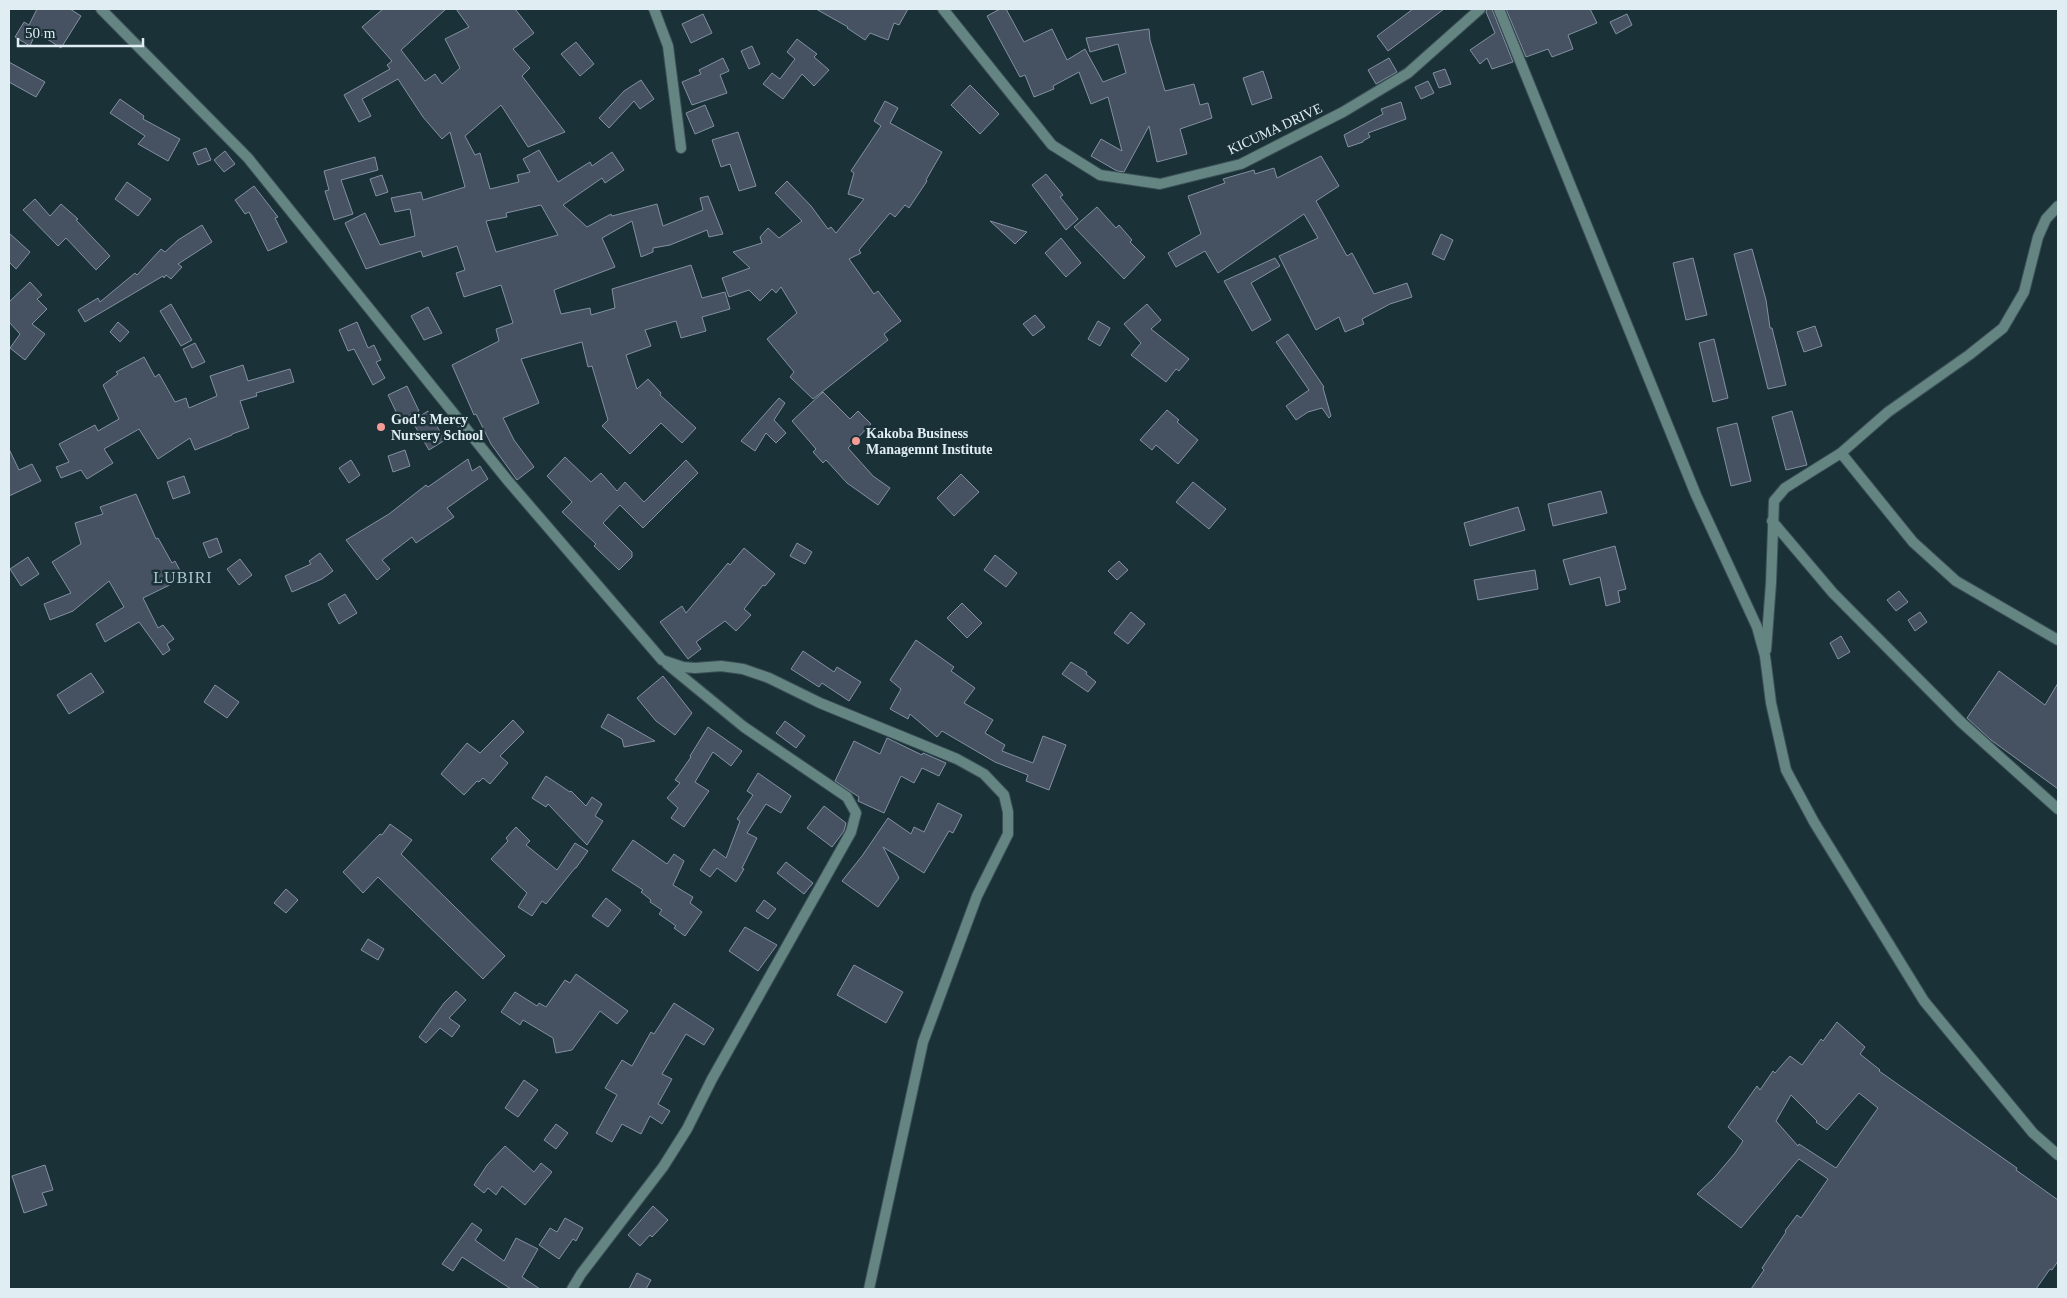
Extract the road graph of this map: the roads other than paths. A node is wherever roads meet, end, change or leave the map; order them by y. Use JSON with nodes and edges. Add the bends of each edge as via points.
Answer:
{"nodes":[{"id":1,"x":101,"y":9,"type":"edge"},
{"id":2,"x":654,"y":9,"type":"edge"},
{"id":3,"x":943,"y":9,"type":"edge"},
{"id":4,"x":1480,"y":9,"type":"edge"},
{"id":5,"x":1499,"y":9,"type":"edge"},
{"id":6,"x":681,"y":148,"type":"dead end"},
{"id":7,"x":2058,"y":206,"type":"edge"},
{"id":8,"x":1841,"y":453,"type":"junction"},
{"id":9,"x":1772,"y":521,"type":"junction"},
{"id":10,"x":2058,"y":640,"type":"edge"},
{"id":11,"x":1765,"y":656,"type":"junction"},
{"id":12,"x":662,"y":660,"type":"junction"},
{"id":13,"x":2058,"y":809,"type":"edge"},
{"id":14,"x":2058,"y":1155,"type":"edge"},
{"id":15,"x":572,"y":1289,"type":"edge"},
{"id":16,"x":869,"y":1289,"type":"edge"}],
"edges":[{"from":1,"to":12,"type":"street","via":[[248,158],[509,482]]},
{"from":2,"to":6,"type":"street","via":[[668,46]]},
{"from":3,"to":4,"type":"street","name":"KICUMA DRIVE","via":[[1052,145],[1100,175],[1160,184],[1240,164],[1344,112],[1408,73]]},
{"from":5,"to":11,"type":"street","via":[[1696,495],[1757,627]]},
{"from":7,"to":8,"type":"street","via":[[2046,219],[2024,292],[2003,328],[1888,412]]},
{"from":8,"to":9,"type":"street","via":[[1785,488],[1774,501]]},
{"from":8,"to":10,"type":"street","via":[[1913,542],[1956,581]]},
{"from":9,"to":11,"type":"street"},
{"from":9,"to":13,"type":"street","via":[[1833,593],[1961,722]]},
{"from":11,"to":14,"type":"street","via":[[1771,703],[1786,770],[1814,822],[1924,1001],[2034,1133]]},
{"from":12,"to":15,"type":"street","via":[[744,727],[847,797],[856,813],[851,832],[687,1129],[663,1167]]},
{"from":12,"to":16,"type":"street","via":[[689,668],[721,666],[743,669],[769,678],[820,703],[957,759],[984,774],[1004,795],[1008,834],[977,896],[923,1042]]}]}
